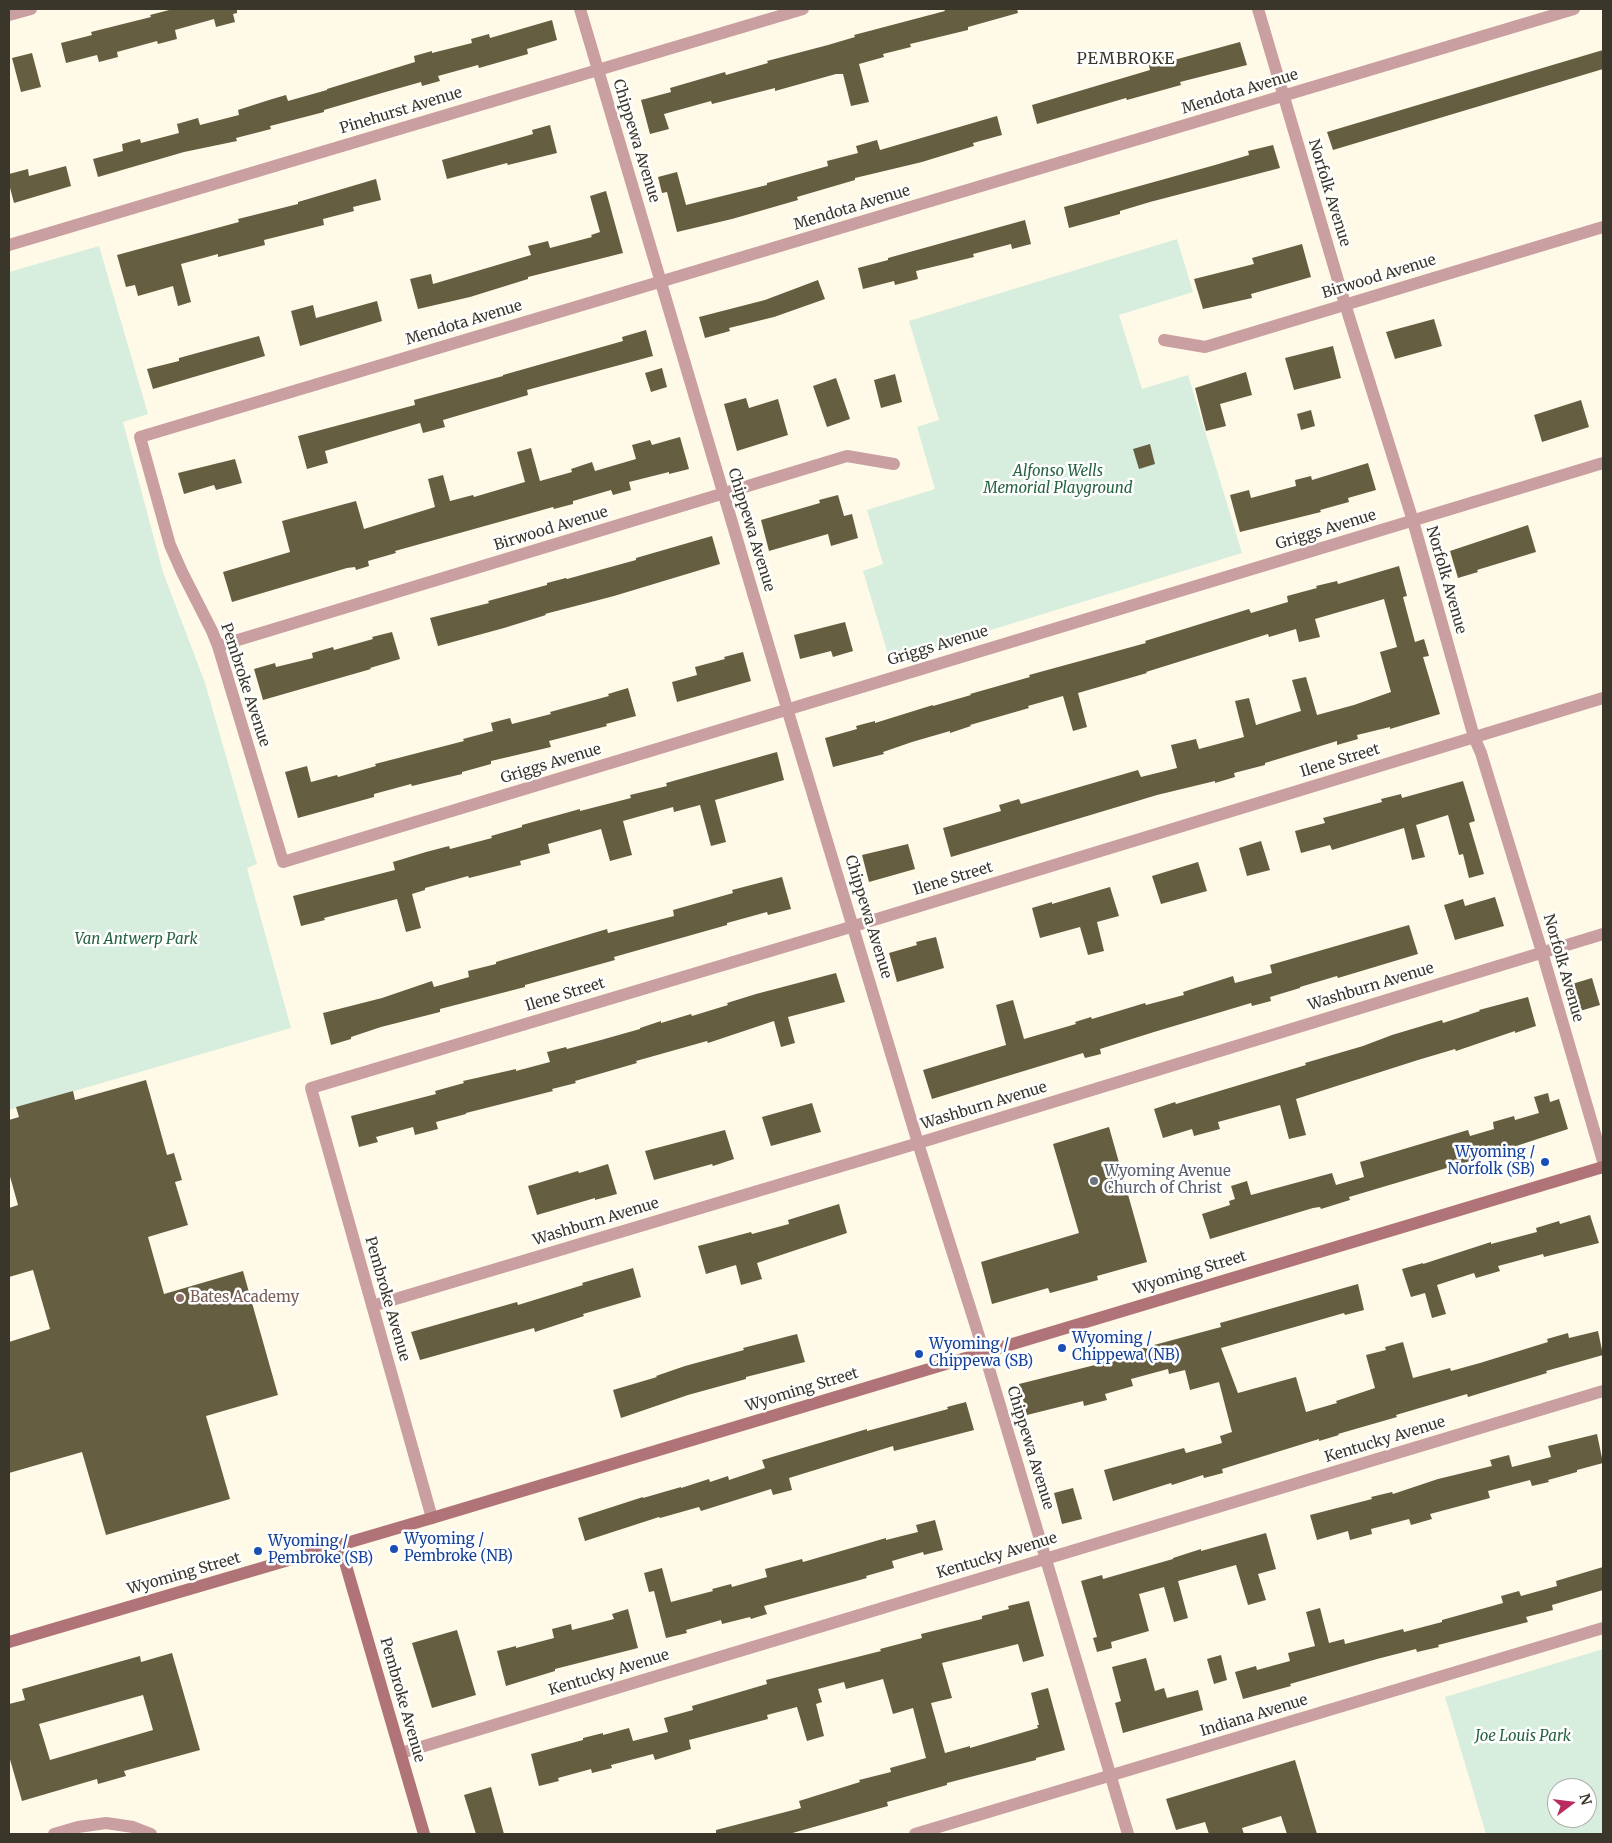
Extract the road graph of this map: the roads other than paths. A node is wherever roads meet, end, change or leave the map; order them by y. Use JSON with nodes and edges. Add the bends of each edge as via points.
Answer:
{"nodes":[{"id":1,"x":31,"y":9,"type":"edge"},
{"id":2,"x":580,"y":9,"type":"edge"},
{"id":3,"x":803,"y":9,"type":"edge"},
{"id":4,"x":1258,"y":9,"type":"edge"},
{"id":5,"x":1574,"y":9,"type":"edge"},
{"id":6,"x":9,"y":15,"type":"edge"},
{"id":7,"x":598,"y":70,"type":"junction"},
{"id":8,"x":1283,"y":96,"type":"junction"},
{"id":9,"x":1603,"y":227,"type":"edge"},
{"id":10,"x":9,"y":245,"type":"edge"},
{"id":11,"x":661,"y":282,"type":"junction"},
{"id":12,"x":1345,"y":304,"type":"junction"},
{"id":13,"x":1164,"y":340,"type":"dead end"},
{"id":14,"x":140,"y":437,"type":"joint"},
{"id":15,"x":1603,"y":463,"type":"edge"},
{"id":16,"x":894,"y":464,"type":"dead end"},
{"id":17,"x":723,"y":493,"type":"junction"},
{"id":18,"x":1412,"y":521,"type":"junction"},
{"id":19,"x":218,"y":646,"type":"junction"},
{"id":20,"x":1603,"y":698,"type":"edge"},
{"id":21,"x":787,"y":709,"type":"junction"},
{"id":22,"x":1474,"y":737,"type":"junction"},
{"id":23,"x":283,"y":862,"type":"joint"},
{"id":24,"x":854,"y":926,"type":"junction"},
{"id":25,"x":1603,"y":934,"type":"edge"},
{"id":26,"x":1542,"y":952,"type":"junction"},
{"id":27,"x":311,"y":1088,"type":"joint"},
{"id":28,"x":918,"y":1143,"type":"junction"},
{"id":29,"x":1603,"y":1161,"type":"edge"},
{"id":30,"x":1603,"y":1167,"type":"edge"},
{"id":31,"x":372,"y":1306,"type":"junction"},
{"id":32,"x":984,"y":1352,"type":"junction"},
{"id":33,"x":1603,"y":1391,"type":"edge"},
{"id":34,"x":432,"y":1518,"type":"junction"},
{"id":35,"x":340,"y":1545,"type":"junction"},
{"id":36,"x":1046,"y":1558,"type":"junction"},
{"id":37,"x":1603,"y":1628,"type":"edge"},
{"id":38,"x":9,"y":1642,"type":"edge"},
{"id":39,"x":401,"y":1753,"type":"junction"},
{"id":40,"x":1110,"y":1776,"type":"junction"},
{"id":41,"x":54,"y":1834,"type":"edge"},
{"id":42,"x":151,"y":1834,"type":"edge"},
{"id":43,"x":424,"y":1834,"type":"edge"},
{"id":44,"x":915,"y":1834,"type":"edge"},
{"id":45,"x":1128,"y":1834,"type":"edge"}],
"edges":[{"from":1,"to":6,"type":"street"},
{"from":2,"to":7,"type":"street","name":"Chippewa Avenue"},
{"from":3,"to":7,"type":"street","name":"Pinehurst Avenue"},
{"from":4,"to":8,"type":"street","name":"Norfolk Avenue"},
{"from":5,"to":8,"type":"street","name":"Mendota Avenue"},
{"from":7,"to":10,"type":"street","name":"Pinehurst Avenue"},
{"from":7,"to":11,"type":"street","name":"Chippewa Avenue"},
{"from":8,"to":11,"type":"street","name":"Mendota Avenue"},
{"from":8,"to":12,"type":"street","name":"Norfolk Avenue"},
{"from":9,"to":12,"type":"street","name":"Birwood Avenue"},
{"from":11,"to":14,"type":"street","name":"Mendota Avenue"},
{"from":11,"to":17,"type":"street","name":"Chippewa Avenue"},
{"from":12,"to":13,"type":"street","name":"Birwood Avenue","via":[[1205,347]]},
{"from":12,"to":18,"type":"street","name":"Norfolk Avenue"},
{"from":14,"to":19,"type":"street","name":"Pembroke Avenue","via":[[170,545]]},
{"from":15,"to":18,"type":"street","name":"Griggs Avenue"},
{"from":16,"to":17,"type":"street","name":"Birwood Avenue","via":[[847,456]]},
{"from":17,"to":19,"type":"street","name":"Birwood Avenue"},
{"from":17,"to":21,"type":"street","name":"Chippewa Avenue"},
{"from":18,"to":21,"type":"street","name":"Griggs Avenue"},
{"from":18,"to":22,"type":"street","name":"Norfolk Avenue"},
{"from":19,"to":23,"type":"street","name":"Pembroke Avenue"},
{"from":20,"to":22,"type":"street","name":"Ilene Street"},
{"from":21,"to":23,"type":"street","name":"Griggs Avenue"},
{"from":21,"to":24,"type":"street","name":"Chippewa Avenue"},
{"from":22,"to":24,"type":"street","name":"Ilene Street"},
{"from":22,"to":26,"type":"street","name":"Norfolk Avenue"},
{"from":24,"to":27,"type":"street","name":"Ilene Street"},
{"from":24,"to":28,"type":"street","name":"Chippewa Avenue"},
{"from":25,"to":26,"type":"street","name":"Washburn Avenue"},
{"from":26,"to":28,"type":"street","name":"Washburn Avenue"},
{"from":26,"to":29,"type":"street","name":"Norfolk Avenue"},
{"from":27,"to":31,"type":"street","name":"Pembroke Avenue"},
{"from":28,"to":31,"type":"street","name":"Washburn Avenue"},
{"from":28,"to":32,"type":"street","name":"Chippewa Avenue"},
{"from":30,"to":32,"type":"street","name":"Wyoming Street"},
{"from":31,"to":34,"type":"street","name":"Pembroke Avenue"},
{"from":32,"to":34,"type":"street","name":"Wyoming Street"},
{"from":32,"to":36,"type":"street","name":"Chippewa Avenue"},
{"from":33,"to":36,"type":"street","name":"Kentucky Avenue"},
{"from":34,"to":35,"type":"street","name":"Wyoming Street"},
{"from":35,"to":38,"type":"street","name":"Wyoming Street"},
{"from":35,"to":39,"type":"street","name":"Pembroke Avenue"},
{"from":36,"to":39,"type":"street","name":"Kentucky Avenue"},
{"from":36,"to":40,"type":"street","name":"Chippewa Avenue"},
{"from":37,"to":40,"type":"street","name":"Indiana Avenue"},
{"from":39,"to":43,"type":"street","name":"Pembroke Avenue"},
{"from":40,"to":44,"type":"street","name":"Indiana Avenue"},
{"from":40,"to":45,"type":"street","name":"Chippewa Avenue"},
{"from":41,"to":42,"type":"street","via":[[99,1824],[120,1824]]}]}
